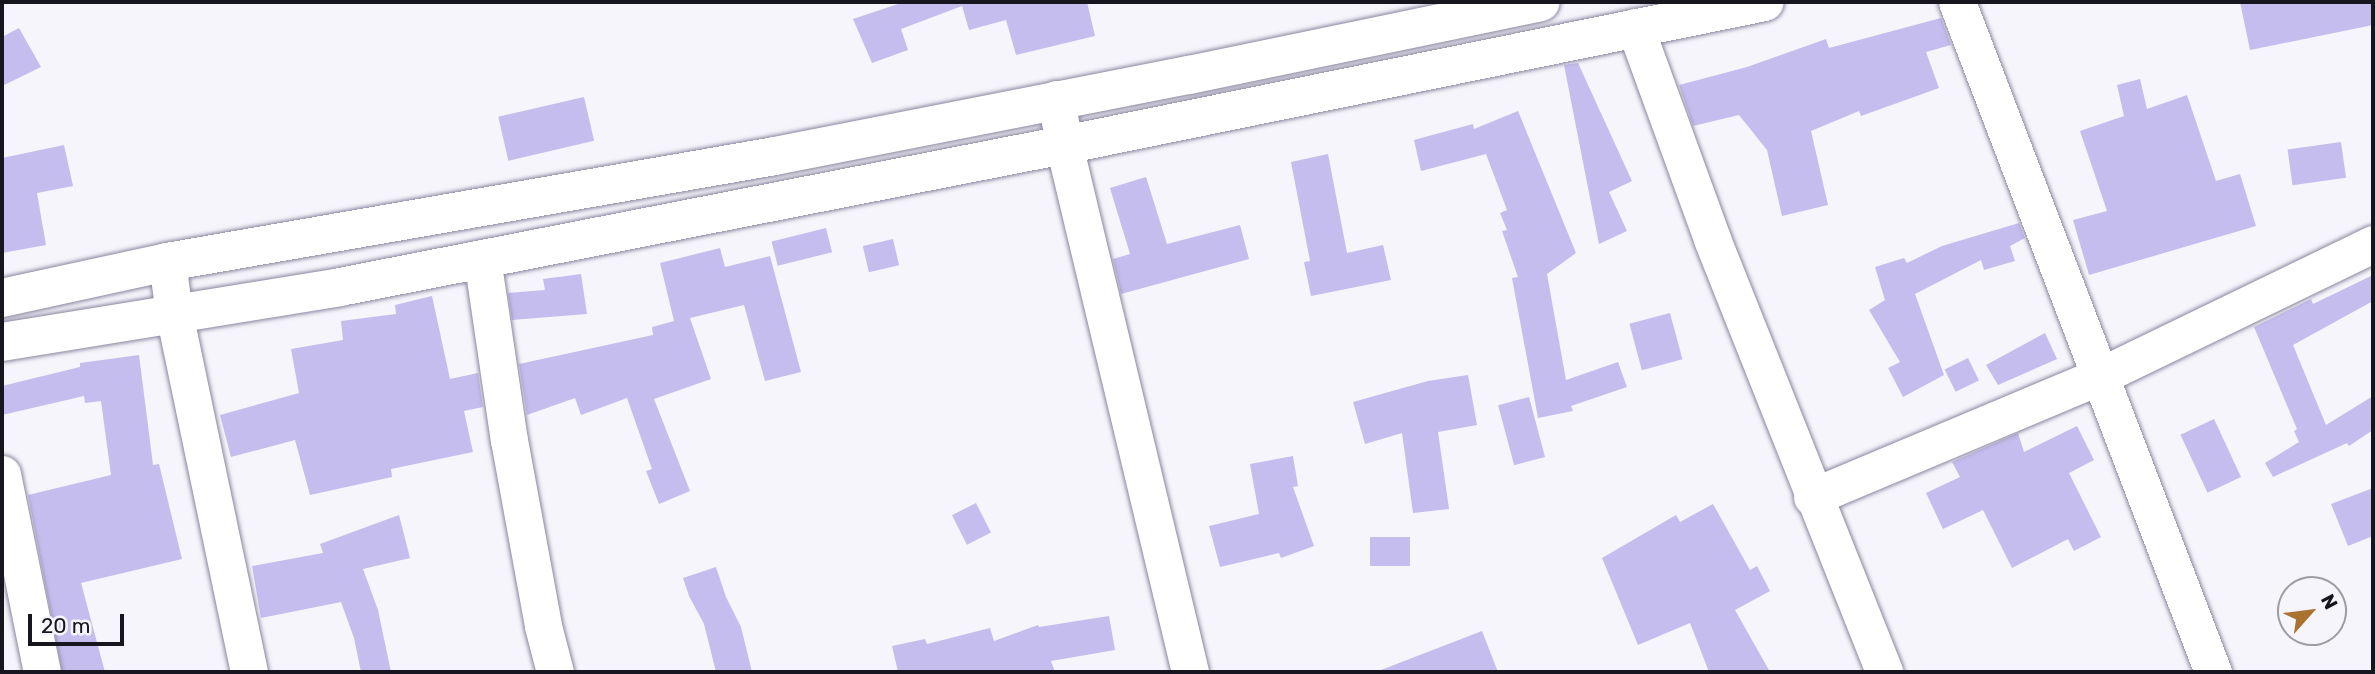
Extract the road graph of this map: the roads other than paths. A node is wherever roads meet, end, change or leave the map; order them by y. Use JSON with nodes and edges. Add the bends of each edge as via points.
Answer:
{"nodes":[{"id":1,"x":1540,"y":2,"type":"edge"},
{"id":2,"x":1765,"y":2,"type":"edge"},
{"id":3,"x":1957,"y":2,"type":"edge"},
{"id":4,"x":1722,"y":6,"type":"edge"},
{"id":5,"x":1635,"y":27,"type":"junction"},
{"id":6,"x":1056,"y":99,"type":"junction"},
{"id":7,"x":1064,"y":145,"type":"junction"},
{"id":8,"x":2373,"y":244,"type":"edge"},
{"id":9,"x":482,"y":258,"type":"junction"},
{"id":10,"x":167,"y":262,"type":"junction"},
{"id":11,"x":2,"y":298,"type":"edge"},
{"id":12,"x":174,"y":313,"type":"junction"},
{"id":13,"x":2,"y":342,"type":"edge"},
{"id":14,"x":2102,"y":375,"type":"junction"},
{"id":15,"x":2,"y":474,"type":"edge"},
{"id":16,"x":1812,"y":497,"type":"junction"},
{"id":17,"x":42,"y":672,"type":"edge"},
{"id":18,"x":249,"y":672,"type":"edge"},
{"id":19,"x":555,"y":672,"type":"edge"},
{"id":20,"x":1190,"y":672,"type":"edge"},
{"id":21,"x":1884,"y":672,"type":"edge"},
{"id":22,"x":2213,"y":672,"type":"edge"}],
"edges":[{"from":1,"to":6,"type":"main road"},
{"from":2,"to":4,"type":"main road"},
{"from":3,"to":14,"type":"street"},
{"from":4,"to":5,"type":"main road"},
{"from":5,"to":7,"type":"main road"},
{"from":5,"to":16,"type":"street"},
{"from":6,"to":7,"type":"street"},
{"from":6,"to":10,"type":"main road","via":[[775,156]]},
{"from":7,"to":9,"type":"main road"},
{"from":7,"to":20,"type":"street"},
{"from":8,"to":14,"type":"street"},
{"from":9,"to":12,"type":"main road","via":[[340,287]]},
{"from":9,"to":19,"type":"street","via":[[509,440]]},
{"from":10,"to":11,"type":"main road"},
{"from":10,"to":12,"type":"street"},
{"from":12,"to":13,"type":"main road"},
{"from":12,"to":18,"type":"street"},
{"from":14,"to":16,"type":"street"},
{"from":14,"to":22,"type":"street"},
{"from":15,"to":17,"type":"street"},
{"from":16,"to":21,"type":"street"}]}
